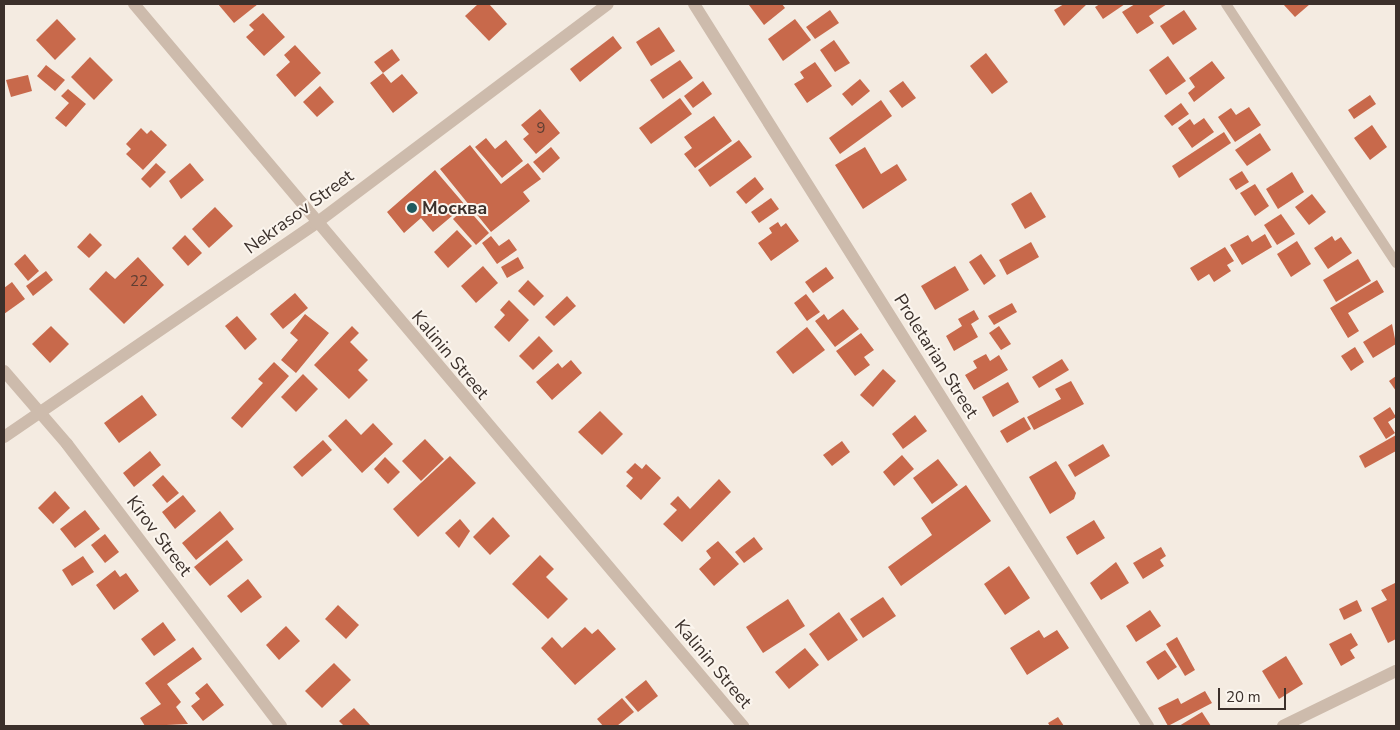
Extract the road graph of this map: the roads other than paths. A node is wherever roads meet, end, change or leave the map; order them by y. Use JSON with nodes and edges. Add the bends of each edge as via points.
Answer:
{"nodes":[{"id":1,"x":134,"y":4,"type":"edge"},
{"id":2,"x":608,"y":4,"type":"edge"},
{"id":3,"x":694,"y":4,"type":"edge"},
{"id":4,"x":1226,"y":4,"type":"edge"},
{"id":5,"x":315,"y":224,"type":"junction"},
{"id":6,"x":1396,"y":263,"type":"edge"},
{"id":7,"x":4,"y":371,"type":"edge"},
{"id":8,"x":38,"y":413,"type":"junction"},
{"id":9,"x":4,"y":437,"type":"edge"},
{"id":10,"x":1396,"y":671,"type":"edge"},
{"id":11,"x":281,"y":726,"type":"edge"},
{"id":12,"x":743,"y":726,"type":"edge"},
{"id":13,"x":1148,"y":726,"type":"edge"},
{"id":14,"x":1283,"y":726,"type":"edge"}],
"edges":[{"from":1,"to":5,"type":"street","name":"Kalinin Street"},
{"from":2,"to":5,"type":"street","name":"Nekrasov Street"},
{"from":3,"to":13,"type":"street","name":"Proletarian Street"},
{"from":4,"to":6,"type":"lane"},
{"from":5,"to":8,"type":"street","name":"Nekrasov Street"},
{"from":5,"to":12,"type":"street","name":"Kalinin Street"},
{"from":7,"to":8,"type":"street","name":"Kirov Street"},
{"from":8,"to":9,"type":"street","name":"Nekrasov Street"},
{"from":8,"to":11,"type":"street","name":"Kirov Street","via":[[67,444]]},
{"from":10,"to":14,"type":"street"}]}
